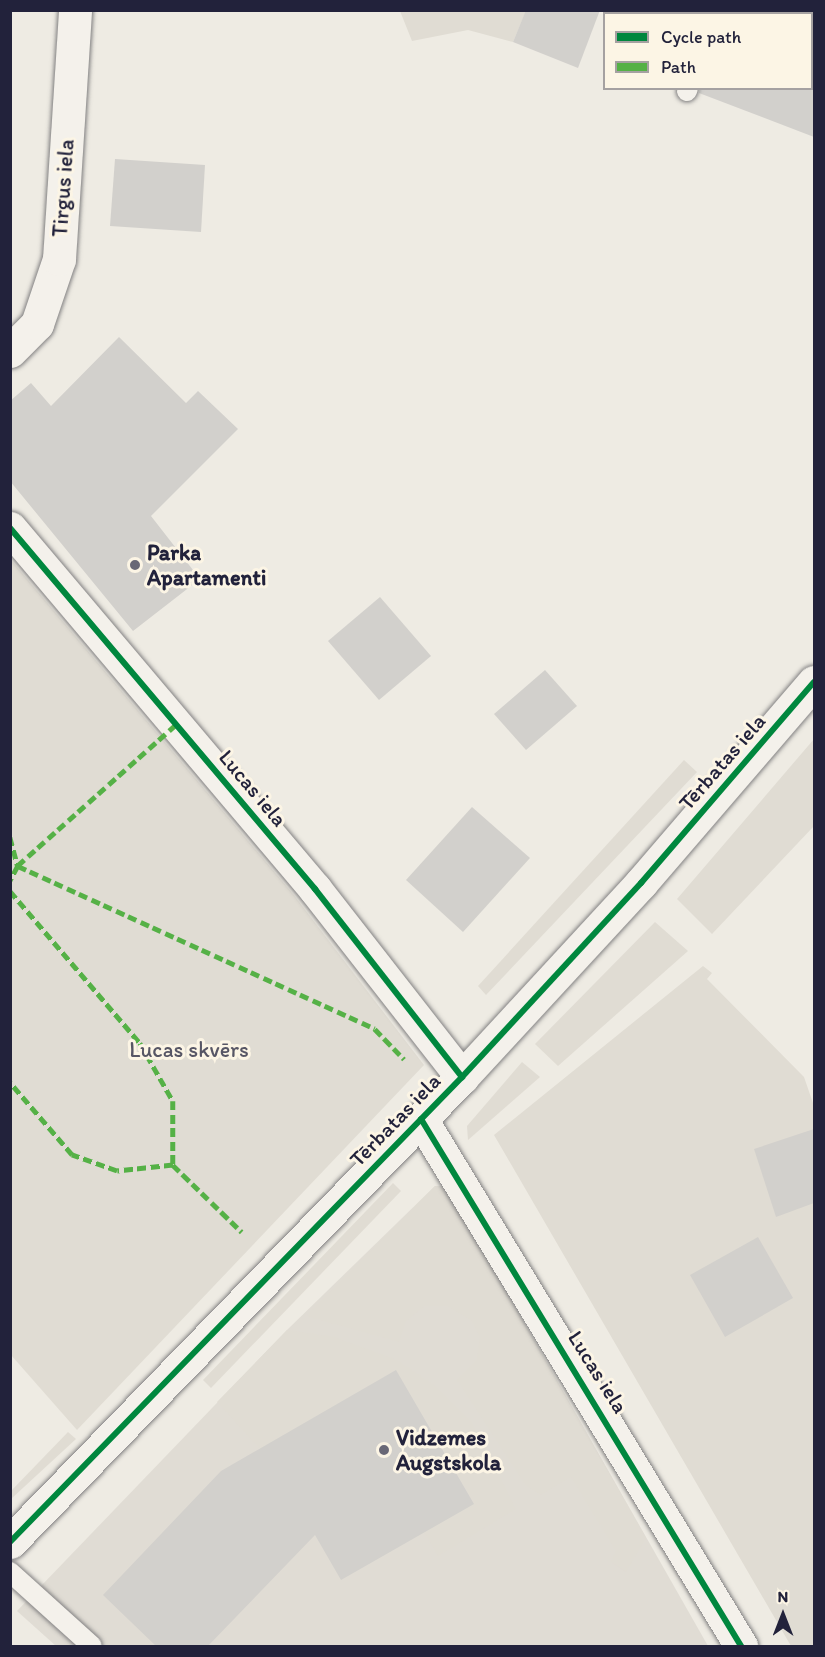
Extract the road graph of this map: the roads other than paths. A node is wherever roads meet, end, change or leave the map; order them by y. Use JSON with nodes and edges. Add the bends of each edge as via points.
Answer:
{"nodes":[{"id":1,"x":75,"y":10,"type":"edge"},
{"id":2,"x":10,"y":351,"type":"edge"},
{"id":3,"x":10,"y":528,"type":"edge"},
{"id":4,"x":814,"y":682,"type":"edge"},
{"id":5,"x":462,"y":1077,"type":"junction"},
{"id":6,"x":421,"y":1119,"type":"junction"},
{"id":7,"x":10,"y":1542,"type":"edge"},
{"id":8,"x":10,"y":1572,"type":"edge"},
{"id":9,"x":92,"y":1647,"type":"edge"},
{"id":10,"x":741,"y":1647,"type":"edge"}],
"edges":[{"from":1,"to":2,"type":"street","name":"Tirgus iela","via":[[58,259],[37,324]]},
{"from":3,"to":5,"type":"street","name":"Lucas iela","via":[[315,888]]},
{"from":4,"to":5,"type":"street","name":"Tērbatas iela","via":[[639,885]]},
{"from":5,"to":6,"type":"street","name":"Tērbatas iela"},
{"from":6,"to":7,"type":"street","name":"Tērbatas iela"},
{"from":6,"to":10,"type":"street","name":"Lucas iela"},
{"from":8,"to":9,"type":"lane"}]}
